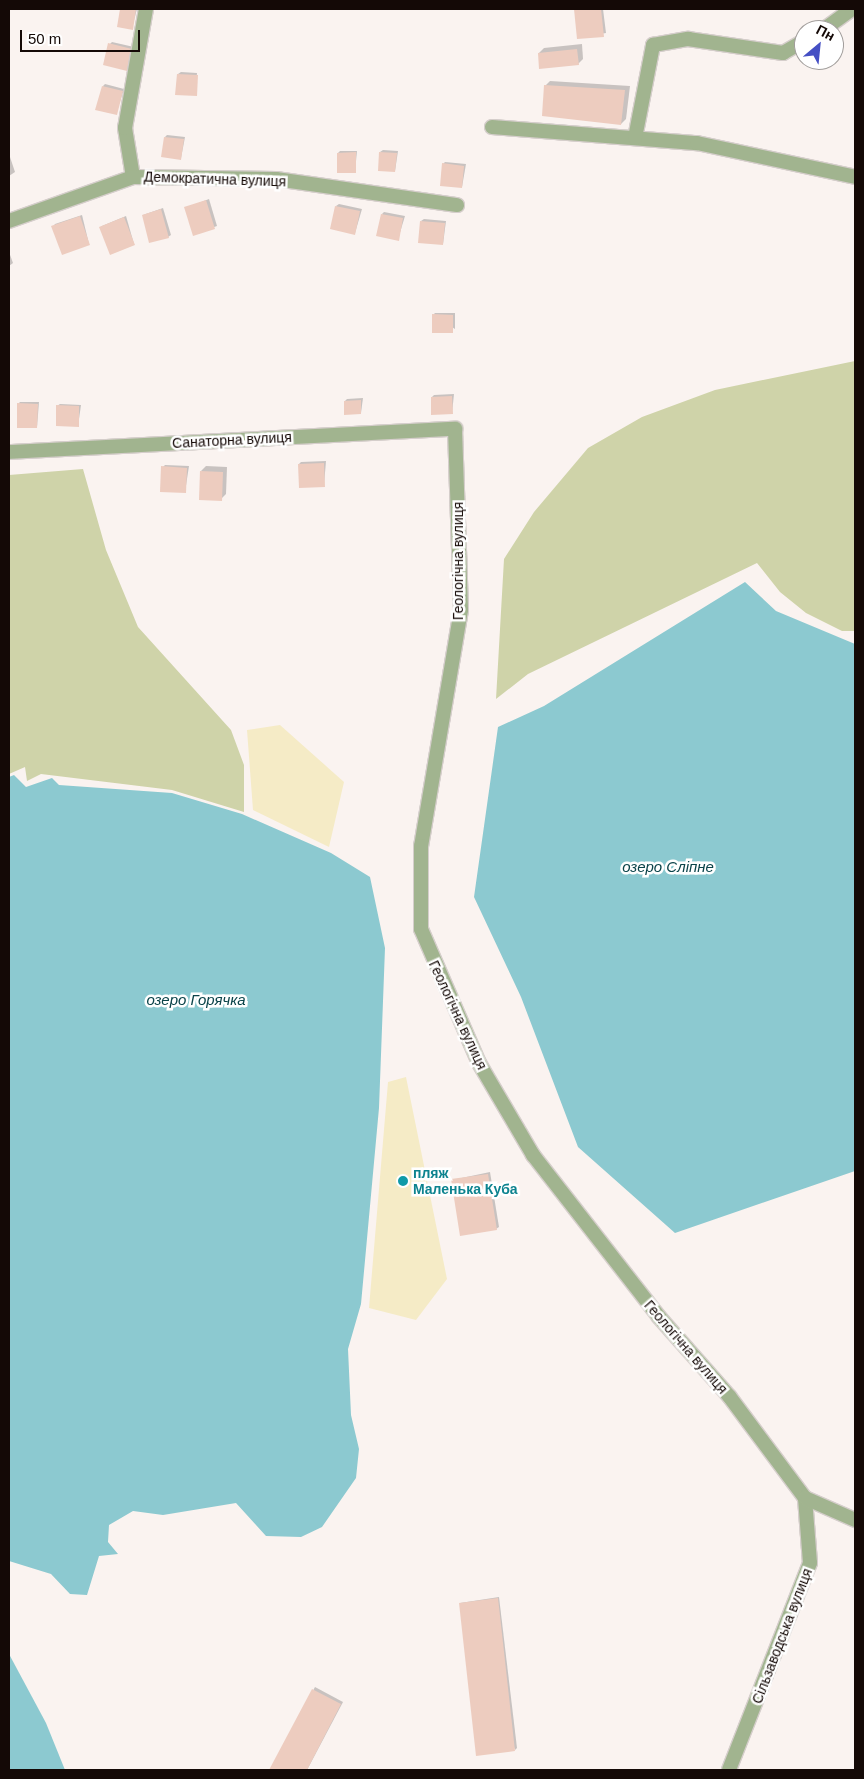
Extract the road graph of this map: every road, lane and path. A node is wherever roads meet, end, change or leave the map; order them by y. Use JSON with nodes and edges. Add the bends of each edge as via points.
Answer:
{"nodes":[{"id":1,"x":146,"y":9,"type":"edge"},
{"id":2,"x":852,"y":9,"type":"edge"},
{"id":3,"x":837,"y":20,"type":"edge"},
{"id":4,"x":794,"y":47,"type":"edge"},
{"id":5,"x":492,"y":127,"type":"dead end"},
{"id":6,"x":635,"y":138,"type":"junction"},
{"id":7,"x":133,"y":177,"type":"junction"},
{"id":8,"x":855,"y":177,"type":"edge"},
{"id":9,"x":457,"y":205,"type":"dead end"},
{"id":10,"x":9,"y":221,"type":"edge"},
{"id":11,"x":455,"y":428,"type":"joint"},
{"id":12,"x":9,"y":452,"type":"edge"},
{"id":13,"x":805,"y":1498,"type":"junction"},
{"id":14,"x":855,"y":1520,"type":"edge"},
{"id":15,"x":729,"y":1770,"type":"edge"}],
"edges":[{"from":1,"to":7,"type":"street","via":[[125,128]]},
{"from":2,"to":3,"type":"street"},
{"from":4,"to":6,"type":"street","via":[[783,53],[688,39],[653,45]]},
{"from":5,"to":6,"type":"street"},
{"from":6,"to":8,"type":"street","via":[[697,143]]},
{"from":7,"to":9,"type":"street","name":"Демократична вулиця","via":[[276,179]]},
{"from":7,"to":10,"type":"street","name":"Демократична вулиця"},
{"from":11,"to":12,"type":"street","name":"Санаторна вулиця"},
{"from":11,"to":13,"type":"street","name":"Геологічна вулиця","via":[[461,610],[421,846],[421,929],[429,954],[479,1063],[533,1155],[659,1318],[729,1396]]},
{"from":13,"to":14,"type":"street"},
{"from":13,"to":15,"type":"street","name":"Сільзаводська вулиця","via":[[810,1563]]}]}
